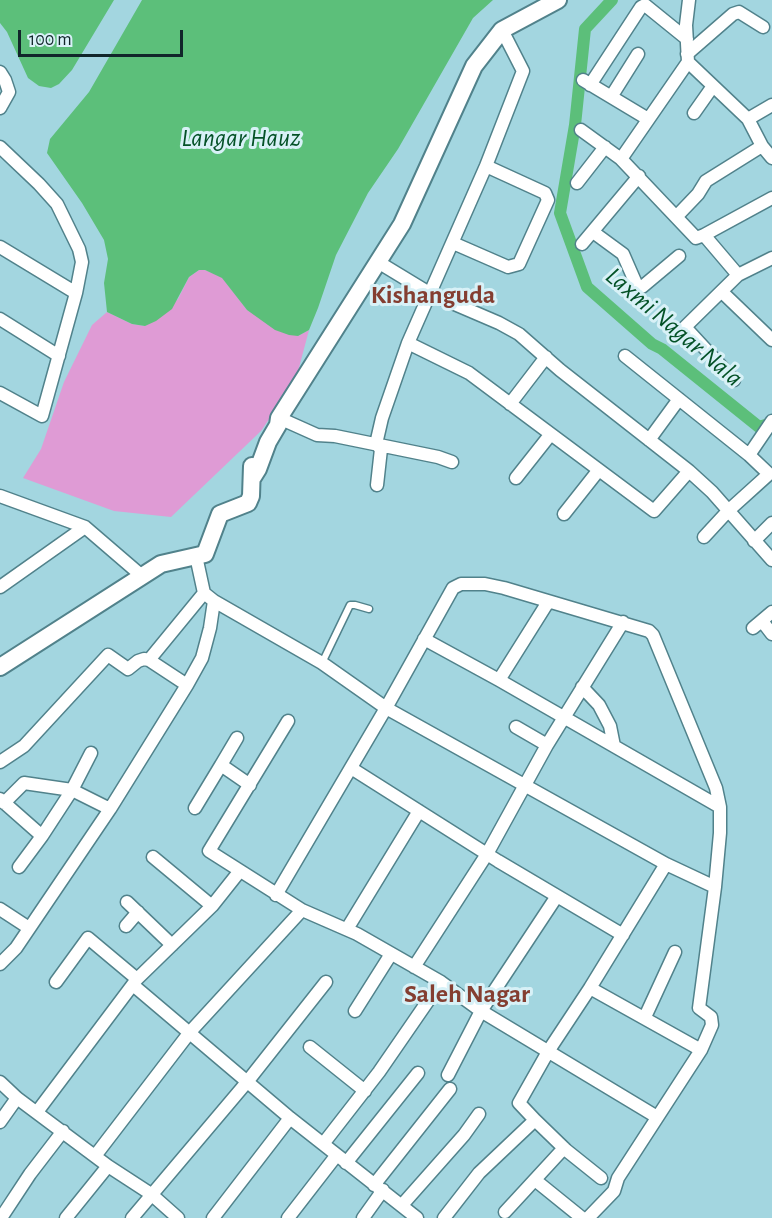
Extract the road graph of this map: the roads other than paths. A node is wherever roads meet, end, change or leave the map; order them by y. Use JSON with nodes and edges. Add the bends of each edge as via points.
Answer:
{"nodes":[{"id":1,"x":558,"y":0,"type":"edge"},
{"id":2,"x":689,"y":0,"type":"edge"},
{"id":3,"x":763,"y":27,"type":"dead end"},
{"id":4,"x":502,"y":30,"type":"junction"},
{"id":5,"x":687,"y":39,"type":"junction"},
{"id":6,"x":638,"y":54,"type":"dead end"},
{"id":7,"x":687,"y":58,"type":"junction"},
{"id":8,"x":0,"y":72,"type":"edge"},
{"id":9,"x":713,"y":86,"type":"junction"},
{"id":10,"x":611,"y":97,"type":"junction"},
{"id":11,"x":772,"y":105,"type":"edge"},
{"id":12,"x":0,"y":108,"type":"edge"},
{"id":13,"x":694,"y":113,"type":"dead end"},
{"id":14,"x":648,"y":119,"type":"junction"},
{"id":15,"x":748,"y":119,"type":"junction"},
{"id":16,"x":581,"y":130,"type":"dead end"},
{"id":17,"x":762,"y":146,"type":"junction"},
{"id":18,"x":0,"y":147,"type":"edge"},
{"id":19,"x":605,"y":147,"type":"junction"},
{"id":20,"x":772,"y":158,"type":"edge"},
{"id":21,"x":621,"y":159,"type":"junction"},
{"id":22,"x":486,"y":166,"type":"junction"},
{"id":23,"x":639,"y":176,"type":"junction"},
{"id":24,"x":577,"y":183,"type":"dead end"},
{"id":25,"x":772,"y":198,"type":"edge"},
{"id":26,"x":676,"y":217,"type":"junction"},
{"id":27,"x":593,"y":232,"type":"junction"},
{"id":28,"x":704,"y":235,"type":"junction"},
{"id":29,"x":453,"y":243,"type":"junction"},
{"id":30,"x":582,"y":244,"type":"dead end"},
{"id":31,"x":0,"y":247,"type":"edge"},
{"id":32,"x":679,"y":256,"type":"dead end"},
{"id":33,"x":772,"y":258,"type":"edge"},
{"id":34,"x":378,"y":262,"type":"junction"},
{"id":35,"x":738,"y":276,"type":"junction"},
{"id":36,"x":722,"y":292,"type":"junction"},
{"id":37,"x":76,"y":293,"type":"junction"},
{"id":38,"x":429,"y":293,"type":"junction"},
{"id":39,"x":0,"y":319,"type":"edge"},
{"id":40,"x":772,"y":340,"type":"edge"},
{"id":41,"x":408,"y":343,"type":"junction"},
{"id":42,"x":59,"y":356,"type":"junction"},
{"id":43,"x":625,"y":356,"type":"dead end"},
{"id":44,"x":546,"y":357,"type":"junction"},
{"id":45,"x":734,"y":380,"type":"dead end"},
{"id":46,"x":0,"y":393,"type":"edge"},
{"id":47,"x":679,"y":399,"type":"junction"},
{"id":48,"x":510,"y":404,"type":"junction"},
{"id":49,"x":279,"y":420,"type":"junction"},
{"id":50,"x":770,"y":424,"type":"edge"},
{"id":51,"x":550,"y":435,"type":"junction"},
{"id":52,"x":649,"y":440,"type":"junction"},
{"id":53,"x":376,"y":444,"type":"junction"},
{"id":54,"x":749,"y":455,"type":"junction"},
{"id":55,"x":452,"y":462,"type":"dead end"},
{"id":56,"x":598,"y":471,"type":"junction"},
{"id":57,"x":689,"y":471,"type":"junction"},
{"id":58,"x":516,"y":478,"type":"dead end"},
{"id":59,"x":377,"y":485,"type":"dead end"},
{"id":60,"x":0,"y":496,"type":"edge"},
{"id":61,"x":728,"y":511,"type":"junction"},
{"id":62,"x":564,"y":514,"type":"dead end"},
{"id":63,"x":772,"y":523,"type":"edge"},
{"id":64,"x":85,"y":527,"type":"junction"},
{"id":65,"x":704,"y":537,"type":"dead end"},
{"id":66,"x":754,"y":541,"type":"junction"},
{"id":67,"x":196,"y":556,"type":"junction"},
{"id":68,"x":772,"y":560,"type":"edge"},
{"id":69,"x":142,"y":576,"type":"junction"},
{"id":70,"x":0,"y":587,"type":"edge"},
{"id":71,"x":209,"y":597,"type":"junction"},
{"id":72,"x":548,"y":602,"type":"junction"},
{"id":73,"x":369,"y":609,"type":"dead end"},
{"id":74,"x":772,"y":612,"type":"edge"},
{"id":75,"x":623,"y":622,"type":"junction"},
{"id":76,"x":772,"y":634,"type":"edge"},
{"id":77,"x":424,"y":639,"type":"junction"},
{"id":78,"x":149,"y":660,"type":"junction"},
{"id":79,"x":322,"y":663,"type":"junction"},
{"id":80,"x":0,"y":667,"type":"edge"},
{"id":81,"x":499,"y":680,"type":"junction"},
{"id":82,"x":187,"y":685,"type":"junction"},
{"id":83,"x":582,"y":687,"type":"junction"},
{"id":84,"x":386,"y":708,"type":"junction"},
{"id":85,"x":564,"y":717,"type":"junction"},
{"id":86,"x":288,"y":721,"type":"dead end"},
{"id":87,"x":516,"y":727,"type":"dead end"},
{"id":88,"x":237,"y":738,"type":"dead end"},
{"id":89,"x":547,"y":745,"type":"junction"},
{"id":90,"x":614,"y":746,"type":"junction"},
{"id":91,"x":91,"y":753,"type":"dead end"},
{"id":92,"x":0,"y":762,"type":"edge"},
{"id":93,"x":221,"y":765,"type":"junction"},
{"id":94,"x":351,"y":768,"type":"junction"},
{"id":95,"x":250,"y":785,"type":"junction"},
{"id":96,"x":524,"y":785,"type":"junction"},
{"id":97,"x":72,"y":790,"type":"junction"},
{"id":98,"x":2,"y":801,"type":"edge"},
{"id":99,"x":720,"y":807,"type":"junction"},
{"id":100,"x":195,"y":808,"type":"dead end"},
{"id":101,"x":110,"y":809,"type":"junction"},
{"id":102,"x":419,"y":811,"type":"junction"},
{"id":103,"x":42,"y":836,"type":"junction"},
{"id":104,"x":487,"y":854,"type":"junction"},
{"id":105,"x":153,"y":857,"type":"dead end"},
{"id":106,"x":666,"y":864,"type":"junction"},
{"id":107,"x":20,"y":867,"type":"dead end"},
{"id":108,"x":239,"y":872,"type":"junction"},
{"id":109,"x":715,"y":887,"type":"junction"},
{"id":110,"x":276,"y":895,"type":"junction"},
{"id":111,"x":557,"y":896,"type":"junction"},
{"id":112,"x":127,"y":902,"type":"dead end"},
{"id":113,"x":212,"y":906,"type":"junction"},
{"id":114,"x":0,"y":909,"type":"edge"},
{"id":115,"x":302,"y":910,"type":"junction"},
{"id":116,"x":138,"y":912,"type":"junction"},
{"id":117,"x":126,"y":926,"type":"dead end"},
{"id":118,"x":29,"y":928,"type":"junction"},
{"id":119,"x":346,"y":929,"type":"junction"},
{"id":120,"x":623,"y":935,"type":"junction"},
{"id":121,"x":172,"y":945,"type":"junction"},
{"id":122,"x":675,"y":952,"type":"dead end"},
{"id":123,"x":391,"y":954,"type":"junction"},
{"id":124,"x":0,"y":964,"type":"edge"},
{"id":125,"x":414,"y":967,"type":"junction"},
{"id":126,"x":56,"y":982,"type":"dead end"},
{"id":127,"x":135,"y":982,"type":"junction"},
{"id":128,"x":326,"y":982,"type":"dead end"},
{"id":129,"x":441,"y":982,"type":"junction"},
{"id":130,"x":590,"y":988,"type":"junction"},
{"id":131,"x":355,"y":1011,"type":"dead end"},
{"id":132,"x":481,"y":1011,"type":"junction"},
{"id":133,"x":645,"y":1017,"type":"junction"},
{"id":134,"x":190,"y":1032,"type":"junction"},
{"id":135,"x":310,"y":1047,"type":"dead end"},
{"id":136,"x":549,"y":1050,"type":"junction"},
{"id":137,"x":701,"y":1050,"type":"junction"},
{"id":138,"x":418,"y":1073,"type":"dead end"},
{"id":139,"x":448,"y":1075,"type":"dead end"},
{"id":140,"x":0,"y":1082,"type":"edge"},
{"id":141,"x":247,"y":1082,"type":"junction"},
{"id":142,"x":450,"y":1089,"type":"dead end"},
{"id":143,"x":365,"y":1091,"type":"junction"},
{"id":144,"x":17,"y":1098,"type":"junction"},
{"id":145,"x":37,"y":1112,"type":"junction"},
{"id":146,"x":479,"y":1114,"type":"dead end"},
{"id":147,"x":657,"y":1117,"type":"junction"},
{"id":148,"x":290,"y":1118,"type":"junction"},
{"id":149,"x":535,"y":1120,"type":"junction"},
{"id":150,"x":0,"y":1122,"type":"edge"},
{"id":151,"x":63,"y":1131,"type":"junction"},
{"id":152,"x":322,"y":1144,"type":"junction"},
{"id":153,"x":564,"y":1148,"type":"junction"},
{"id":154,"x":95,"y":1156,"type":"junction"},
{"id":155,"x":341,"y":1159,"type":"junction"},
{"id":156,"x":108,"y":1166,"type":"junction"},
{"id":157,"x":601,"y":1178,"type":"dead end"},
{"id":158,"x":535,"y":1180,"type":"junction"},
{"id":159,"x":378,"y":1187,"type":"junction"},
{"id":160,"x":151,"y":1194,"type":"junction"},
{"id":161,"x":402,"y":1205,"type":"junction"},
{"id":162,"x":164,"y":1207,"type":"junction"},
{"id":163,"x":506,"y":1216,"type":"edge"},
{"id":164,"x":1,"y":1218,"type":"edge"},
{"id":165,"x":66,"y":1218,"type":"edge"},
{"id":166,"x":132,"y":1218,"type":"edge"},
{"id":167,"x":156,"y":1218,"type":"edge"},
{"id":168,"x":178,"y":1218,"type":"edge"},
{"id":169,"x":213,"y":1218,"type":"edge"},
{"id":170,"x":288,"y":1218,"type":"edge"},
{"id":171,"x":363,"y":1218,"type":"edge"},
{"id":172,"x":417,"y":1218,"type":"edge"},
{"id":173,"x":444,"y":1218,"type":"edge"},
{"id":174,"x":582,"y":1218,"type":"edge"},
{"id":175,"x":588,"y":1218,"type":"edge"}],
"edges":[{"from":1,"to":4,"type":"street"},
{"from":2,"to":5,"type":"street"},
{"from":3,"to":7,"type":"street","via":[[740,12],[733,14]]},
{"from":4,"to":22,"type":"street","via":[[523,71]]},
{"from":4,"to":34,"type":"street","via":[[474,66],[402,224]]},
{"from":5,"to":7,"type":"street"},
{"from":5,"to":10,"type":"street","via":[[645,5],[641,7],[587,83]]},
{"from":6,"to":10,"type":"street"},
{"from":7,"to":9,"type":"street"},
{"from":7,"to":14,"type":"street"},
{"from":8,"to":12,"type":"street","via":[[9,92]]},
{"from":9,"to":13,"type":"street"},
{"from":9,"to":15,"type":"street"},
{"from":10,"to":14,"type":"street"},
{"from":11,"to":15,"type":"street"},
{"from":14,"to":21,"type":"street"},
{"from":15,"to":17,"type":"street"},
{"from":16,"to":19,"type":"street"},
{"from":17,"to":20,"type":"street"},
{"from":17,"to":26,"type":"street","via":[[706,181]]},
{"from":18,"to":37,"type":"street","via":[[51,197],[71,230],[82,262]]},
{"from":19,"to":21,"type":"street"},
{"from":19,"to":24,"type":"street"},
{"from":21,"to":23,"type":"street"},
{"from":22,"to":29,"type":"street"},
{"from":22,"to":29,"type":"street","via":[[544,193],[548,200],[519,264],[508,267]]},
{"from":23,"to":26,"type":"street"},
{"from":23,"to":27,"type":"street"},
{"from":25,"to":28,"type":"street"},
{"from":26,"to":28,"type":"street","via":[[696,238]]},
{"from":27,"to":30,"type":"street"},
{"from":27,"to":32,"type":"street","via":[[623,254],[637,286],[642,287]]},
{"from":28,"to":35,"type":"street"},
{"from":29,"to":38,"type":"street"},
{"from":31,"to":37,"type":"street"},
{"from":33,"to":35,"type":"street"},
{"from":34,"to":38,"type":"street"},
{"from":34,"to":49,"type":"street"},
{"from":35,"to":36,"type":"street"},
{"from":36,"to":40,"type":"street"},
{"from":36,"to":45,"type":"street","via":[[686,327]]},
{"from":37,"to":42,"type":"street"},
{"from":38,"to":41,"type":"street"},
{"from":38,"to":44,"type":"street","via":[[499,323]]},
{"from":39,"to":42,"type":"street"},
{"from":41,"to":48,"type":"street","via":[[469,373]]},
{"from":41,"to":53,"type":"street"},
{"from":42,"to":46,"type":"street","via":[[42,416]]},
{"from":43,"to":47,"type":"street"},
{"from":44,"to":48,"type":"street"},
{"from":44,"to":52,"type":"street"},
{"from":47,"to":52,"type":"street"},
{"from":47,"to":54,"type":"street"},
{"from":48,"to":51,"type":"street"},
{"from":49,"to":53,"type":"street","via":[[317,435]]},
{"from":49,"to":67,"type":"street","via":[[253,477],[248,502],[220,514],[206,554]]},
{"from":50,"to":54,"type":"street"},
{"from":51,"to":56,"type":"street"},
{"from":51,"to":58,"type":"street"},
{"from":52,"to":57,"type":"street"},
{"from":53,"to":55,"type":"street"},
{"from":53,"to":59,"type":"street","via":[[381,449]]},
{"from":54,"to":61,"type":"street","via":[[769,474]]},
{"from":56,"to":57,"type":"street","via":[[654,511]]},
{"from":56,"to":62,"type":"street"},
{"from":57,"to":61,"type":"street"},
{"from":60,"to":64,"type":"street"},
{"from":61,"to":65,"type":"street"},
{"from":61,"to":66,"type":"street"},
{"from":63,"to":66,"type":"street"},
{"from":64,"to":69,"type":"street"},
{"from":64,"to":70,"type":"street"},
{"from":66,"to":68,"type":"street"},
{"from":67,"to":69,"type":"street","via":[[161,564]]},
{"from":67,"to":71,"type":"street"},
{"from":69,"to":80,"type":"street"},
{"from":71,"to":78,"type":"street"},
{"from":71,"to":79,"type":"street"},
{"from":71,"to":82,"type":"street","via":[[210,628],[202,658]]},
{"from":72,"to":75,"type":"street"},
{"from":72,"to":77,"type":"street","via":[[485,584],[461,584],[453,588]]},
{"from":72,"to":81,"type":"street"},
{"from":73,"to":79,"type":"lane","via":[[350,605]]},
{"from":74,"to":76,"type":"street","via":[[758,625]]},
{"from":75,"to":83,"type":"street"},
{"from":75,"to":99,"type":"street","via":[[653,635],[716,788]]},
{"from":77,"to":81,"type":"street"},
{"from":77,"to":84,"type":"street"},
{"from":78,"to":82,"type":"street"},
{"from":78,"to":92,"type":"street","via":[[128,669],[108,655],[24,747]]},
{"from":79,"to":84,"type":"street"},
{"from":81,"to":85,"type":"street"},
{"from":82,"to":101,"type":"street"},
{"from":83,"to":85,"type":"street"},
{"from":83,"to":90,"type":"street","via":[[599,705],[610,726]]},
{"from":84,"to":94,"type":"street"},
{"from":84,"to":96,"type":"street"},
{"from":85,"to":89,"type":"street"},
{"from":85,"to":90,"type":"street"},
{"from":86,"to":95,"type":"street"},
{"from":87,"to":89,"type":"street"},
{"from":88,"to":93,"type":"street"},
{"from":89,"to":96,"type":"street"},
{"from":90,"to":99,"type":"street"},
{"from":91,"to":97,"type":"street"},
{"from":93,"to":95,"type":"street"},
{"from":93,"to":100,"type":"street"},
{"from":94,"to":102,"type":"street"},
{"from":94,"to":110,"type":"street"},
{"from":95,"to":108,"type":"street","via":[[209,851]]},
{"from":96,"to":104,"type":"street"},
{"from":96,"to":106,"type":"street"},
{"from":97,"to":98,"type":"street","via":[[24,783]]},
{"from":97,"to":101,"type":"street"},
{"from":97,"to":103,"type":"street"},
{"from":98,"to":103,"type":"street"},
{"from":99,"to":109,"type":"street"},
{"from":101,"to":118,"type":"street"},
{"from":102,"to":104,"type":"street"},
{"from":102,"to":119,"type":"street"},
{"from":103,"to":107,"type":"street"},
{"from":104,"to":111,"type":"street"},
{"from":104,"to":125,"type":"street"},
{"from":105,"to":113,"type":"street"},
{"from":106,"to":109,"type":"street"},
{"from":106,"to":120,"type":"street"},
{"from":108,"to":110,"type":"street"},
{"from":108,"to":113,"type":"street"},
{"from":109,"to":137,"type":"street","via":[[699,1008],[713,1020]]},
{"from":110,"to":115,"type":"street"},
{"from":111,"to":120,"type":"street"},
{"from":111,"to":132,"type":"street"},
{"from":112,"to":116,"type":"street"},
{"from":113,"to":121,"type":"street"},
{"from":114,"to":118,"type":"street"},
{"from":115,"to":119,"type":"street"},
{"from":115,"to":134,"type":"street"},
{"from":116,"to":117,"type":"street"},
{"from":116,"to":121,"type":"street"},
{"from":118,"to":124,"type":"street"},
{"from":119,"to":123,"type":"street"},
{"from":120,"to":130,"type":"street"},
{"from":121,"to":127,"type":"street"},
{"from":122,"to":133,"type":"street"},
{"from":123,"to":125,"type":"street"},
{"from":123,"to":131,"type":"street"},
{"from":125,"to":129,"type":"street"},
{"from":126,"to":127,"type":"street","via":[[88,938]]},
{"from":127,"to":134,"type":"street"},
{"from":127,"to":145,"type":"street"},
{"from":128,"to":141,"type":"street"},
{"from":129,"to":132,"type":"street"},
{"from":129,"to":143,"type":"street"},
{"from":130,"to":133,"type":"street"},
{"from":130,"to":136,"type":"street"},
{"from":132,"to":136,"type":"street"},
{"from":132,"to":139,"type":"street"},
{"from":133,"to":137,"type":"street"},
{"from":134,"to":141,"type":"street"},
{"from":134,"to":154,"type":"street"},
{"from":135,"to":143,"type":"street"},
{"from":136,"to":147,"type":"street"},
{"from":136,"to":149,"type":"street","via":[[519,1103]]},
{"from":137,"to":147,"type":"street"},
{"from":138,"to":155,"type":"street"},
{"from":140,"to":144,"type":"street"},
{"from":141,"to":148,"type":"street"},
{"from":141,"to":160,"type":"street"},
{"from":142,"to":159,"type":"street"},
{"from":143,"to":152,"type":"street"},
{"from":144,"to":145,"type":"street"},
{"from":144,"to":150,"type":"street"},
{"from":145,"to":151,"type":"street"},
{"from":146,"to":161,"type":"street"},
{"from":147,"to":175,"type":"street","via":[[618,1178],[614,1191]]},
{"from":148,"to":152,"type":"street"},
{"from":148,"to":169,"type":"street"},
{"from":149,"to":153,"type":"street"},
{"from":149,"to":173,"type":"street","via":[[479,1173]]},
{"from":151,"to":154,"type":"street"},
{"from":151,"to":164,"type":"street"},
{"from":152,"to":155,"type":"street"},
{"from":153,"to":157,"type":"street"},
{"from":153,"to":158,"type":"street"},
{"from":154,"to":156,"type":"street"},
{"from":155,"to":159,"type":"street"},
{"from":155,"to":170,"type":"street"},
{"from":156,"to":160,"type":"street"},
{"from":156,"to":165,"type":"street"},
{"from":158,"to":163,"type":"street"},
{"from":158,"to":174,"type":"street"},
{"from":159,"to":161,"type":"street"},
{"from":159,"to":171,"type":"street"},
{"from":160,"to":162,"type":"street"},
{"from":160,"to":166,"type":"street"},
{"from":161,"to":172,"type":"street"},
{"from":162,"to":167,"type":"street"},
{"from":162,"to":168,"type":"street"}]}
